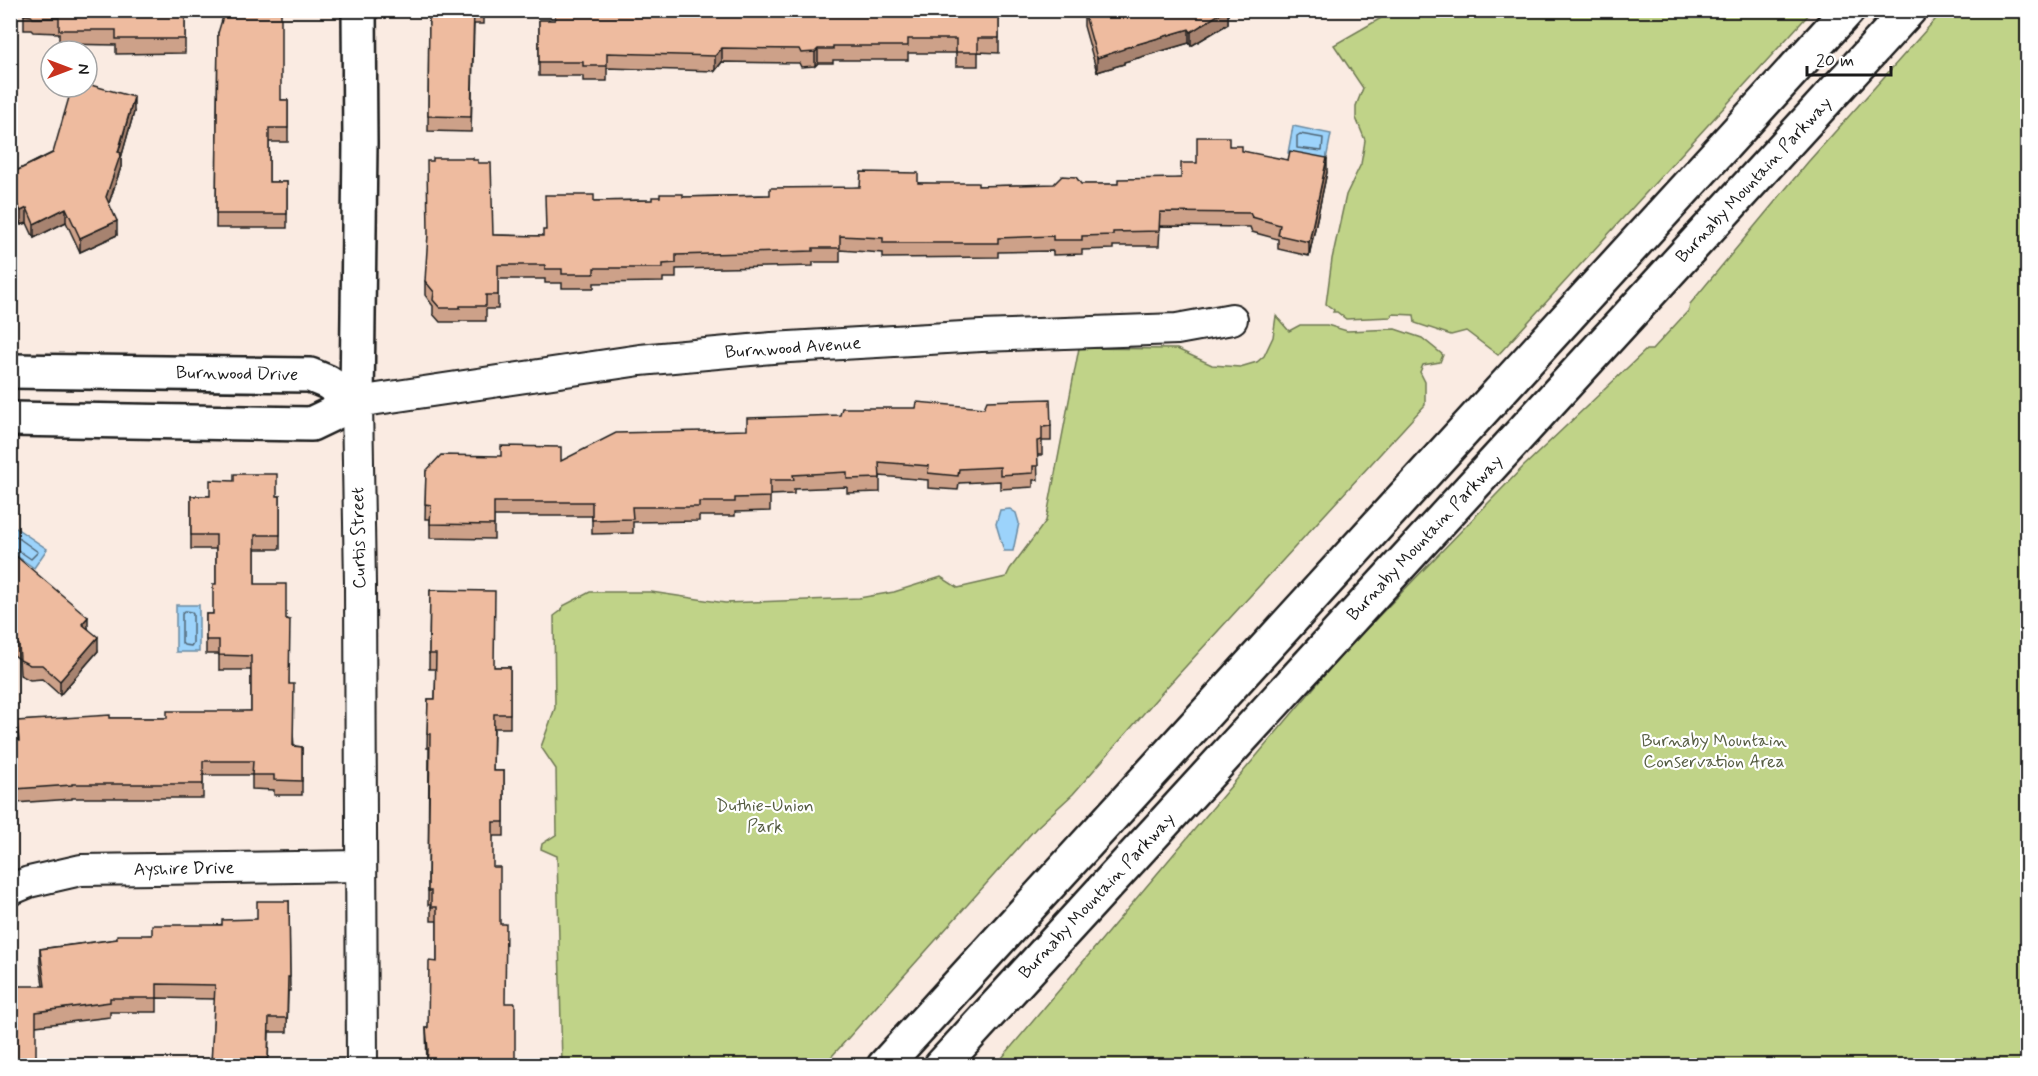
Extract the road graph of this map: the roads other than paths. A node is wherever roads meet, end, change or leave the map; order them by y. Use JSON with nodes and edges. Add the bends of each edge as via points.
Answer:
{"nodes":[{"id":1,"x":359,"y":10,"type":"edge"},
{"id":2,"x":1848,"y":10,"type":"edge"},
{"id":3,"x":1909,"y":10,"type":"edge"},
{"id":4,"x":1232,"y":320,"type":"dead end"},
{"id":5,"x":10,"y":371,"type":"edge"},
{"id":6,"x":357,"y":402,"type":"junction"},
{"id":7,"x":10,"y":418,"type":"edge"},
{"id":8,"x":361,"y":866,"type":"junction"},
{"id":9,"x":10,"y":890,"type":"edge"},
{"id":10,"x":362,"y":1065,"type":"edge"},
{"id":11,"x":884,"y":1065,"type":"edge"},
{"id":12,"x":941,"y":1065,"type":"edge"}],
"edges":[{"from":1,"to":6,"type":"main road","name":"Curtis Street"},
{"from":2,"to":11,"type":"main road"},
{"from":3,"to":12,"type":"main road","name":"Burnaby Mountain Parkway"},
{"from":4,"to":6,"type":"street","name":"Burnwood Avenue","via":[[1177,329],[772,348],[640,360]]},
{"from":5,"to":6,"type":"main road","name":"Burnwood Drive","via":[[310,375]]},
{"from":6,"to":7,"type":"main road","via":[[311,423]]},
{"from":6,"to":8,"type":"street","name":"Curtis Street"},
{"from":8,"to":9,"type":"street","name":"Ayshire Drive","via":[[81,870]]},
{"from":8,"to":10,"type":"street","name":"Curtis Street"}]}
